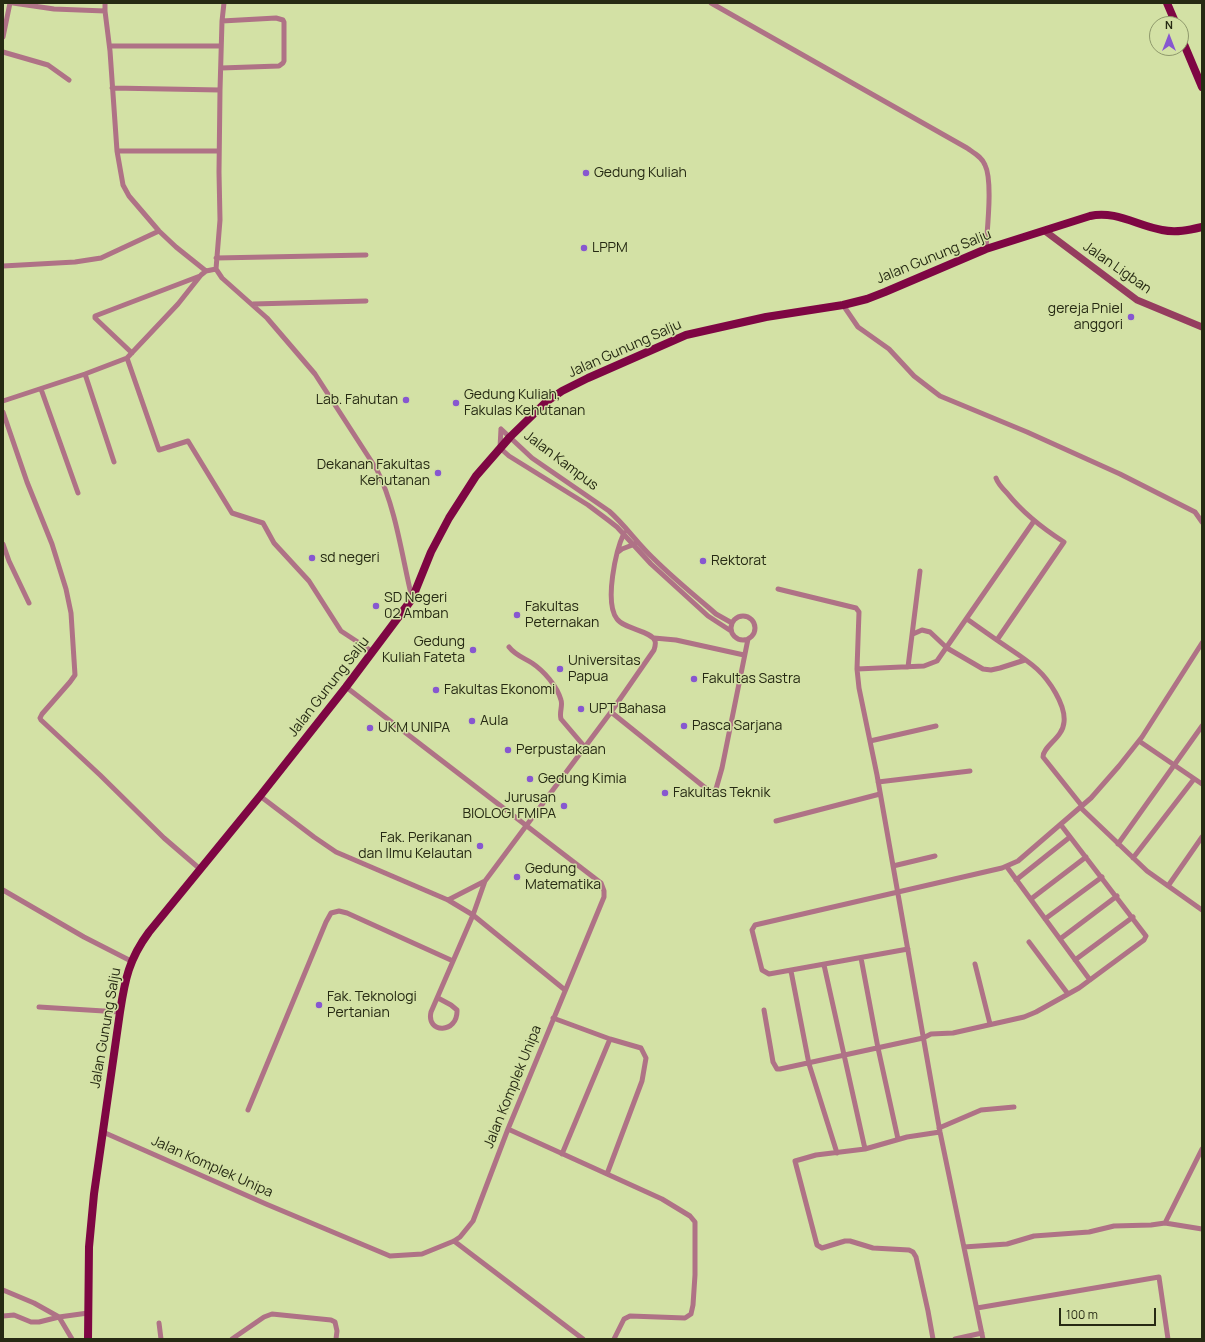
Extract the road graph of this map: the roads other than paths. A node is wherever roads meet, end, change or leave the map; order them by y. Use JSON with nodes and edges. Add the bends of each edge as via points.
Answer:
{"nodes":[{"id":1,"x":12,"y":3,"type":"edge"},
{"id":2,"x":105,"y":3,"type":"edge"},
{"id":3,"x":224,"y":3,"type":"edge"},
{"id":4,"x":711,"y":3,"type":"edge"},
{"id":5,"x":1167,"y":3,"type":"edge"},
{"id":6,"x":105,"y":11,"type":"junction"},
{"id":7,"x":1173,"y":16,"type":"edge"},
{"id":8,"x":222,"y":21,"type":"junction"},
{"id":9,"x":3,"y":37,"type":"edge"},
{"id":10,"x":110,"y":46,"type":"junction"},
{"id":11,"x":222,"y":46,"type":"junction"},
{"id":12,"x":3,"y":52,"type":"edge"},
{"id":13,"x":1189,"y":55,"type":"edge"},
{"id":14,"x":221,"y":68,"type":"junction"},
{"id":15,"x":69,"y":80,"type":"dead end"},
{"id":16,"x":1202,"y":87,"type":"edge"},
{"id":17,"x":112,"y":88,"type":"junction"},
{"id":18,"x":220,"y":90,"type":"junction"},
{"id":19,"x":117,"y":151,"type":"junction"},
{"id":20,"x":219,"y":151,"type":"junction"},
{"id":21,"x":1202,"y":227,"type":"edge"},
{"id":22,"x":159,"y":231,"type":"junction"},
{"id":23,"x":1045,"y":231,"type":"junction"},
{"id":24,"x":986,"y":249,"type":"junction"},
{"id":25,"x":366,"y":255,"type":"dead end"},
{"id":26,"x":216,"y":258,"type":"junction"},
{"id":27,"x":3,"y":266,"type":"edge"},
{"id":28,"x":216,"y":269,"type":"junction"},
{"id":29,"x":206,"y":271,"type":"junction"},
{"id":30,"x":201,"y":275,"type":"junction"},
{"id":31,"x":366,"y":301,"type":"dead end"},
{"id":32,"x":253,"y":304,"type":"junction"},
{"id":33,"x":843,"y":305,"type":"junction"},
{"id":34,"x":1202,"y":328,"type":"edge"},
{"id":35,"x":132,"y":353,"type":"junction"},
{"id":36,"x":127,"y":358,"type":"junction"},
{"id":37,"x":85,"y":374,"type":"junction"},
{"id":38,"x":41,"y":389,"type":"junction"},
{"id":39,"x":3,"y":401,"type":"edge"},
{"id":40,"x":3,"y":412,"type":"edge"},
{"id":41,"x":510,"y":437,"type":"junction"},
{"id":42,"x":500,"y":448,"type":"junction"},
{"id":43,"x":114,"y":462,"type":"dead end"},
{"id":44,"x":996,"y":478,"type":"dead end"},
{"id":45,"x":78,"y":493,"type":"dead end"},
{"id":46,"x":1034,"y":521,"type":"junction"},
{"id":47,"x":1202,"y":522,"type":"edge"},
{"id":48,"x":624,"y":532,"type":"junction"},
{"id":49,"x":3,"y":544,"type":"edge"},
{"id":50,"x":635,"y":544,"type":"junction"},
{"id":51,"x":618,"y":552,"type":"junction"},
{"id":52,"x":664,"y":568,"type":"junction"},
{"id":53,"x":920,"y":571,"type":"dead end"},
{"id":54,"x":660,"y":573,"type":"junction"},
{"id":55,"x":684,"y":586,"type":"junction"},
{"id":56,"x":778,"y":589,"type":"dead end"},
{"id":57,"x":679,"y":591,"type":"junction"},
{"id":58,"x":412,"y":599,"type":"junction"},
{"id":59,"x":702,"y":602,"type":"junction"},
{"id":60,"x":29,"y":603,"type":"dead end"},
{"id":61,"x":698,"y":607,"type":"junction"},
{"id":62,"x":967,"y":619,"type":"junction"},
{"id":63,"x":732,"y":622,"type":"junction"},
{"id":64,"x":731,"y":631,"type":"junction"},
{"id":65,"x":912,"y":634,"type":"junction"},
{"id":66,"x":654,"y":638,"type":"junction"},
{"id":67,"x":748,"y":639,"type":"junction"},
{"id":68,"x":997,"y":640,"type":"junction"},
{"id":69,"x":1202,"y":643,"type":"edge"},
{"id":70,"x":508,"y":647,"type":"dead end"},
{"id":71,"x":947,"y":648,"type":"junction"},
{"id":72,"x":373,"y":652,"type":"junction"},
{"id":73,"x":744,"y":655,"type":"junction"},
{"id":74,"x":1025,"y":660,"type":"junction"},
{"id":75,"x":908,"y":667,"type":"junction"},
{"id":76,"x":857,"y":669,"type":"junction"},
{"id":77,"x":346,"y":687,"type":"junction"},
{"id":78,"x":611,"y":712,"type":"junction"},
{"id":79,"x":936,"y":726,"type":"dead end"},
{"id":80,"x":1202,"y":726,"type":"edge"},
{"id":81,"x":870,"y":741,"type":"junction"},
{"id":82,"x":1139,"y":741,"type":"junction"},
{"id":83,"x":584,"y":746,"type":"junction"},
{"id":84,"x":1173,"y":764,"type":"junction"},
{"id":85,"x":970,"y":771,"type":"dead end"},
{"id":86,"x":1194,"y":778,"type":"junction"},
{"id":87,"x":878,"y":782,"type":"junction"},
{"id":88,"x":1202,"y":784,"type":"edge"},
{"id":89,"x":880,"y":794,"type":"junction"},
{"id":90,"x":260,"y":796,"type":"junction"},
{"id":91,"x":1081,"y":807,"type":"junction"},
{"id":92,"x":776,"y":821,"type":"dead end"},
{"id":93,"x":527,"y":825,"type":"junction"},
{"id":94,"x":1061,"y":825,"type":"junction"},
{"id":95,"x":1070,"y":837,"type":"junction"},
{"id":96,"x":1202,"y":837,"type":"edge"},
{"id":97,"x":1118,"y":844,"type":"junction"},
{"id":98,"x":935,"y":856,"type":"dead end"},
{"id":99,"x":1086,"y":857,"type":"junction"},
{"id":100,"x":1133,"y":858,"type":"junction"},
{"id":101,"x":893,"y":866,"type":"junction"},
{"id":102,"x":1007,"y":867,"type":"junction"},
{"id":103,"x":200,"y":870,"type":"junction"},
{"id":104,"x":1102,"y":877,"type":"junction"},
{"id":105,"x":1016,"y":880,"type":"junction"},
{"id":106,"x":485,"y":881,"type":"junction"},
{"id":107,"x":1168,"y":886,"type":"junction"},
{"id":108,"x":3,"y":890,"type":"edge"},
{"id":109,"x":898,"y":893,"type":"junction"},
{"id":110,"x":1117,"y":896,"type":"junction"},
{"id":111,"x":1031,"y":899,"type":"junction"},
{"id":112,"x":448,"y":900,"type":"junction"},
{"id":113,"x":1202,"y":910,"type":"edge"},
{"id":114,"x":473,"y":915,"type":"junction"},
{"id":115,"x":1133,"y":917,"type":"junction"},
{"id":116,"x":1045,"y":918,"type":"junction"},
{"id":117,"x":1060,"y":939,"type":"junction"},
{"id":118,"x":1029,"y":942,"type":"dead end"},
{"id":119,"x":908,"y":950,"type":"junction"},
{"id":120,"x":862,"y":958,"type":"junction"},
{"id":121,"x":1075,"y":960,"type":"junction"},
{"id":122,"x":132,"y":961,"type":"junction"},
{"id":123,"x":453,"y":961,"type":"junction"},
{"id":124,"x":975,"y":964,"type":"dead end"},
{"id":125,"x":824,"y":965,"type":"junction"},
{"id":126,"x":791,"y":971,"type":"junction"},
{"id":127,"x":1090,"y":980,"type":"junction"},
{"id":128,"x":565,"y":990,"type":"junction"},
{"id":129,"x":1068,"y":994,"type":"junction"},
{"id":130,"x":438,"y":998,"type":"junction"},
{"id":131,"x":39,"y":1007,"type":"dead end"},
{"id":132,"x":764,"y":1010,"type":"dead end"},
{"id":133,"x":120,"y":1012,"type":"junction"},
{"id":134,"x":553,"y":1018,"type":"junction"},
{"id":135,"x":990,"y":1024,"type":"junction"},
{"id":136,"x":923,"y":1038,"type":"junction"},
{"id":137,"x":610,"y":1039,"type":"junction"},
{"id":138,"x":878,"y":1048,"type":"junction"},
{"id":139,"x":843,"y":1056,"type":"junction"},
{"id":140,"x":809,"y":1064,"type":"junction"},
{"id":141,"x":1014,"y":1107,"type":"dead end"},
{"id":142,"x":248,"y":1110,"type":"dead end"},
{"id":143,"x":508,"y":1129,"type":"junction"},
{"id":144,"x":939,"y":1130,"type":"junction"},
{"id":145,"x":103,"y":1132,"type":"junction"},
{"id":146,"x":898,"y":1139,"type":"junction"},
{"id":147,"x":1202,"y":1148,"type":"edge"},
{"id":148,"x":865,"y":1149,"type":"junction"},
{"id":149,"x":837,"y":1153,"type":"junction"},
{"id":150,"x":562,"y":1154,"type":"junction"},
{"id":151,"x":607,"y":1174,"type":"junction"},
{"id":152,"x":1165,"y":1223,"type":"junction"},
{"id":153,"x":1202,"y":1229,"type":"edge"},
{"id":154,"x":454,"y":1241,"type":"junction"},
{"id":155,"x":964,"y":1247,"type":"junction"},
{"id":156,"x":3,"y":1290,"type":"edge"},
{"id":157,"x":976,"y":1308,"type":"junction"},
{"id":158,"x":88,"y":1313,"type":"junction"},
{"id":159,"x":3,"y":1316,"type":"edge"},
{"id":160,"x":59,"y":1317,"type":"junction"},
{"id":161,"x":158,"y":1323,"type":"dead end"},
{"id":162,"x":982,"y":1336,"type":"edge"},
{"id":163,"x":72,"y":1339,"type":"edge"},
{"id":164,"x":88,"y":1339,"type":"edge"},
{"id":165,"x":161,"y":1339,"type":"edge"},
{"id":166,"x":232,"y":1339,"type":"edge"},
{"id":167,"x":336,"y":1339,"type":"edge"},
{"id":168,"x":583,"y":1339,"type":"edge"},
{"id":169,"x":614,"y":1339,"type":"edge"},
{"id":170,"x":933,"y":1339,"type":"edge"},
{"id":171,"x":956,"y":1339,"type":"edge"},
{"id":172,"x":1168,"y":1339,"type":"edge"}],
"edges":[{"from":1,"to":6,"type":"street","via":[[54,9]]},
{"from":1,"to":9,"type":"street"},
{"from":2,"to":6,"type":"street"},
{"from":3,"to":8,"type":"street"},
{"from":4,"to":24,"type":"street","via":[[967,148],[980,158],[988,176]]},
{"from":5,"to":7,"type":"main road"},
{"from":6,"to":10,"type":"street"},
{"from":8,"to":11,"type":"street"},
{"from":8,"to":14,"type":"street","via":[[276,18],[283,20],[284,61],[279,66]]},
{"from":10,"to":11,"type":"street"},
{"from":10,"to":17,"type":"street"},
{"from":11,"to":14,"type":"street"},
{"from":12,"to":15,"type":"street","via":[[48,65]]},
{"from":13,"to":16,"type":"main road"},
{"from":14,"to":18,"type":"street"},
{"from":17,"to":18,"type":"street"},
{"from":17,"to":19,"type":"street"},
{"from":18,"to":20,"type":"street"},
{"from":19,"to":20,"type":"street"},
{"from":19,"to":22,"type":"street","via":[[123,185],[129,196]]},
{"from":20,"to":26,"type":"street","via":[[220,220]]},
{"from":21,"to":23,"type":"main road","name":"Jalan Gunung Salju","via":[[1167,231],[1103,214]]},
{"from":22,"to":27,"type":"street","via":[[101,258]]},
{"from":22,"to":29,"type":"street"},
{"from":23,"to":24,"type":"main road","name":"Jalan Gunung Salju"},
{"from":23,"to":34,"type":"main road","name":"Jalan Ligban","via":[[1137,300]]},
{"from":24,"to":33,"type":"main road","name":"Jalan Gunung Salju","via":[[885,292]]},
{"from":25,"to":26,"type":"street"},
{"from":26,"to":28,"type":"street"},
{"from":28,"to":29,"type":"street"},
{"from":28,"to":32,"type":"street","via":[[222,278]]},
{"from":29,"to":30,"type":"street"},
{"from":30,"to":35,"type":"street"},
{"from":30,"to":35,"type":"street","via":[[95,316]]},
{"from":31,"to":32,"type":"street"},
{"from":32,"to":58,"type":"street","via":[[315,374],[377,470],[390,502]]},
{"from":33,"to":41,"type":"main road","name":"Jalan Gunung Salju","via":[[766,317],[686,335],[562,391],[546,402]]},
{"from":33,"to":47,"type":"street","via":[[858,327],[889,349],[914,376],[940,396],[1120,474],[1195,512]]},
{"from":35,"to":36,"type":"street"},
{"from":36,"to":37,"type":"street"},
{"from":36,"to":72,"type":"street","via":[[159,450],[188,441],[232,513],[262,523],[274,543],[309,581],[341,631]]},
{"from":37,"to":38,"type":"street"},
{"from":37,"to":43,"type":"street"},
{"from":38,"to":39,"type":"street"},
{"from":38,"to":45,"type":"street"},
{"from":40,"to":103,"type":"street","via":[[52,544],[71,613],[75,675],[40,718]]},
{"from":41,"to":42,"type":"main road","name":"Jalan Gunung Salju"},
{"from":41,"to":42,"type":"street","name":"Jalan Kampus","via":[[501,429]]},
{"from":41,"to":48,"type":"street","name":"Jalan Kampus","via":[[532,458],[609,511],[618,519]]},
{"from":42,"to":48,"type":"street","name":"Jalan Kampus","via":[[516,462],[593,509]]},
{"from":42,"to":58,"type":"main road","name":"Jalan Gunung Salju","via":[[476,476],[449,518],[431,552]]},
{"from":44,"to":46,"type":"street","via":[[1018,506]]},
{"from":46,"to":62,"type":"street"},
{"from":46,"to":68,"type":"street","via":[[1064,542]]},
{"from":48,"to":50,"type":"street","name":"Jalan Kampus"},
{"from":48,"to":51,"type":"street"},
{"from":49,"to":60,"type":"street"},
{"from":50,"to":51,"type":"street"},
{"from":50,"to":52,"type":"street","name":"Jalan Kampus"},
{"from":50,"to":54,"type":"street","name":"Jalan Kampus"},
{"from":51,"to":66,"type":"street","via":[[613,569],[614,614],[622,624]]},
{"from":52,"to":54,"type":"street"},
{"from":52,"to":55,"type":"street","name":"Jalan Kampus"},
{"from":53,"to":65,"type":"street"},
{"from":54,"to":57,"type":"street","name":"Jalan Kampus"},
{"from":55,"to":57,"type":"street"},
{"from":55,"to":59,"type":"street","name":"Jalan Kampus"},
{"from":56,"to":76,"type":"street","via":[[858,609],[860,620]]},
{"from":57,"to":61,"type":"street","name":"Jalan Kampus"},
{"from":58,"to":72,"type":"main road","name":"Jalan Gunung Salju"},
{"from":59,"to":61,"type":"street"},
{"from":59,"to":63,"type":"street","name":"Jalan Kampus","via":[[716,614]]},
{"from":61,"to":64,"type":"street","name":"Jalan Kampus"},
{"from":62,"to":68,"type":"street"},
{"from":62,"to":71,"type":"street"},
{"from":63,"to":64,"type":"street"},
{"from":63,"to":67,"type":"street","via":[[741,617],[747,617],[752,621],[754,629]]},
{"from":64,"to":67,"type":"street","name":"Jalan Kampus","via":[[738,639]]},
{"from":65,"to":71,"type":"street","via":[[926,630]]},
{"from":65,"to":75,"type":"street"},
{"from":66,"to":73,"type":"street","via":[[676,640]]},
{"from":66,"to":78,"type":"street","via":[[654,650]]},
{"from":67,"to":73,"type":"street"},
{"from":68,"to":74,"type":"street"},
{"from":69,"to":82,"type":"street"},
{"from":70,"to":83,"type":"street","via":[[533,664],[555,686],[562,702],[561,719]]},
{"from":71,"to":74,"type":"street","via":[[983,669],[991,670]]},
{"from":71,"to":75,"type":"street","via":[[937,662]]},
{"from":72,"to":77,"type":"main road","name":"Jalan Gunung Salju"},
{"from":73,"to":78,"type":"street","via":[[722,768],[714,791],[708,790]]},
{"from":74,"to":91,"type":"street","via":[[1048,681],[1064,713],[1062,732],[1045,750],[1043,757]]},
{"from":75,"to":76,"type":"street"},
{"from":76,"to":81,"type":"street"},
{"from":77,"to":90,"type":"main road","name":"Jalan Gunung Salju"},
{"from":77,"to":93,"type":"street","name":"Jalan Komplek Unipa"},
{"from":78,"to":83,"type":"street"},
{"from":79,"to":81,"type":"street"},
{"from":80,"to":84,"type":"street"},
{"from":81,"to":87,"type":"street"},
{"from":82,"to":84,"type":"street"},
{"from":82,"to":91,"type":"street"},
{"from":83,"to":93,"type":"street"},
{"from":84,"to":86,"type":"street"},
{"from":84,"to":97,"type":"street"},
{"from":85,"to":87,"type":"street"},
{"from":86,"to":88,"type":"street"},
{"from":86,"to":100,"type":"street"},
{"from":87,"to":89,"type":"street"},
{"from":89,"to":92,"type":"street"},
{"from":89,"to":101,"type":"street"},
{"from":90,"to":103,"type":"main road","name":"Jalan Gunung Salju"},
{"from":90,"to":112,"type":"street","via":[[336,852]]},
{"from":91,"to":94,"type":"street"},
{"from":91,"to":97,"type":"street"},
{"from":93,"to":106,"type":"street"},
{"from":93,"to":128,"type":"street","name":"Jalan Komplek Unipa","via":[[603,887],[604,897]]},
{"from":94,"to":95,"type":"street"},
{"from":94,"to":102,"type":"street","via":[[1018,861]]},
{"from":95,"to":99,"type":"street"},
{"from":95,"to":105,"type":"street"},
{"from":96,"to":107,"type":"street"},
{"from":97,"to":100,"type":"street"},
{"from":98,"to":101,"type":"street"},
{"from":99,"to":104,"type":"street"},
{"from":99,"to":111,"type":"street"},
{"from":100,"to":107,"type":"street"},
{"from":101,"to":109,"type":"street"},
{"from":102,"to":105,"type":"street"},
{"from":102,"to":109,"type":"street"},
{"from":103,"to":122,"type":"main road","name":"Jalan Gunung Salju","via":[[140,944]]},
{"from":104,"to":110,"type":"street"},
{"from":104,"to":116,"type":"street"},
{"from":105,"to":111,"type":"street"},
{"from":106,"to":112,"type":"street"},
{"from":106,"to":114,"type":"street"},
{"from":107,"to":113,"type":"street"},
{"from":108,"to":122,"type":"street","via":[[84,937]]},
{"from":109,"to":119,"type":"street"},
{"from":109,"to":126,"type":"street","via":[[755,925],[752,934],[762,970],[769,974]]},
{"from":110,"to":115,"type":"street"},
{"from":110,"to":117,"type":"street"},
{"from":111,"to":116,"type":"street"},
{"from":112,"to":114,"type":"street"},
{"from":114,"to":123,"type":"street"},
{"from":114,"to":128,"type":"street"},
{"from":115,"to":121,"type":"street"},
{"from":115,"to":127,"type":"street","via":[[1146,938]]},
{"from":116,"to":117,"type":"street"},
{"from":117,"to":121,"type":"street"},
{"from":118,"to":129,"type":"street"},
{"from":119,"to":120,"type":"street"},
{"from":119,"to":136,"type":"street"},
{"from":120,"to":125,"type":"street"},
{"from":120,"to":138,"type":"street"},
{"from":121,"to":127,"type":"street"},
{"from":122,"to":133,"type":"main road","name":"Jalan Gunung Salju","via":[[124,985]]},
{"from":123,"to":130,"type":"street"},
{"from":123,"to":142,"type":"street","via":[[347,913],[331,913]]},
{"from":124,"to":135,"type":"street"},
{"from":125,"to":126,"type":"street"},
{"from":125,"to":139,"type":"street"},
{"from":126,"to":140,"type":"street"},
{"from":127,"to":129,"type":"street"},
{"from":128,"to":134,"type":"street","name":"Jalan Komplek Unipa"},
{"from":129,"to":135,"type":"street","via":[[1036,1012]]},
{"from":130,"to":130,"type":"street","via":[[431,1012],[431,1021],[436,1028],[447,1028],[454,1024],[457,1010]]},
{"from":131,"to":133,"type":"street"},
{"from":132,"to":140,"type":"street","via":[[775,1067],[780,1069]]},
{"from":133,"to":145,"type":"main road","name":"Jalan Gunung Salju"},
{"from":134,"to":137,"type":"street"},
{"from":134,"to":143,"type":"street","name":"Jalan Komplek Unipa"},
{"from":135,"to":136,"type":"street","via":[[953,1033],[931,1034]]},
{"from":136,"to":138,"type":"street"},
{"from":136,"to":144,"type":"street"},
{"from":137,"to":150,"type":"street"},
{"from":137,"to":151,"type":"street","via":[[641,1048],[646,1058],[642,1081]]},
{"from":138,"to":139,"type":"street"},
{"from":138,"to":146,"type":"street"},
{"from":139,"to":140,"type":"street"},
{"from":139,"to":148,"type":"street"},
{"from":140,"to":149,"type":"street"},
{"from":141,"to":144,"type":"street","via":[[981,1110]]},
{"from":143,"to":150,"type":"street"},
{"from":143,"to":154,"type":"street","name":"Jalan Komplek Unipa","via":[[473,1221]]},
{"from":144,"to":146,"type":"street"},
{"from":144,"to":155,"type":"street"},
{"from":145,"to":154,"type":"street","name":"Jalan Komplek Unipa","via":[[390,1256],[422,1254]]},
{"from":145,"to":158,"type":"main road","name":"Jalan Gunung Salju","via":[[90,1240]]},
{"from":146,"to":148,"type":"street"},
{"from":147,"to":152,"type":"street"},
{"from":148,"to":149,"type":"street"},
{"from":149,"to":170,"type":"street","via":[[795,1161],[817,1245],[822,1248],[850,1241],[873,1248],[901,1248],[913,1252],[924,1290]]},
{"from":150,"to":151,"type":"street"},
{"from":151,"to":169,"type":"street","via":[[662,1199],[693,1218],[696,1226],[693,1305],[689,1316],[630,1316],[624,1319]]},
{"from":152,"to":153,"type":"street"},
{"from":152,"to":155,"type":"street","via":[[1122,1225],[1089,1232],[1034,1236],[1007,1244]]},
{"from":154,"to":168,"type":"street"},
{"from":155,"to":157,"type":"street"},
{"from":156,"to":160,"type":"street"},
{"from":157,"to":162,"type":"street"},
{"from":157,"to":172,"type":"street","via":[[1159,1277]]},
{"from":158,"to":160,"type":"street"},
{"from":158,"to":164,"type":"main road","name":"Jalan Gunung Salju"},
{"from":159,"to":160,"type":"street","via":[[14,1316],[31,1322]]},
{"from":160,"to":163,"type":"street"},
{"from":161,"to":165,"type":"street"},
{"from":162,"to":171,"type":"street"},
{"from":166,"to":167,"type":"street","via":[[272,1314],[331,1320],[336,1325]]}]}
